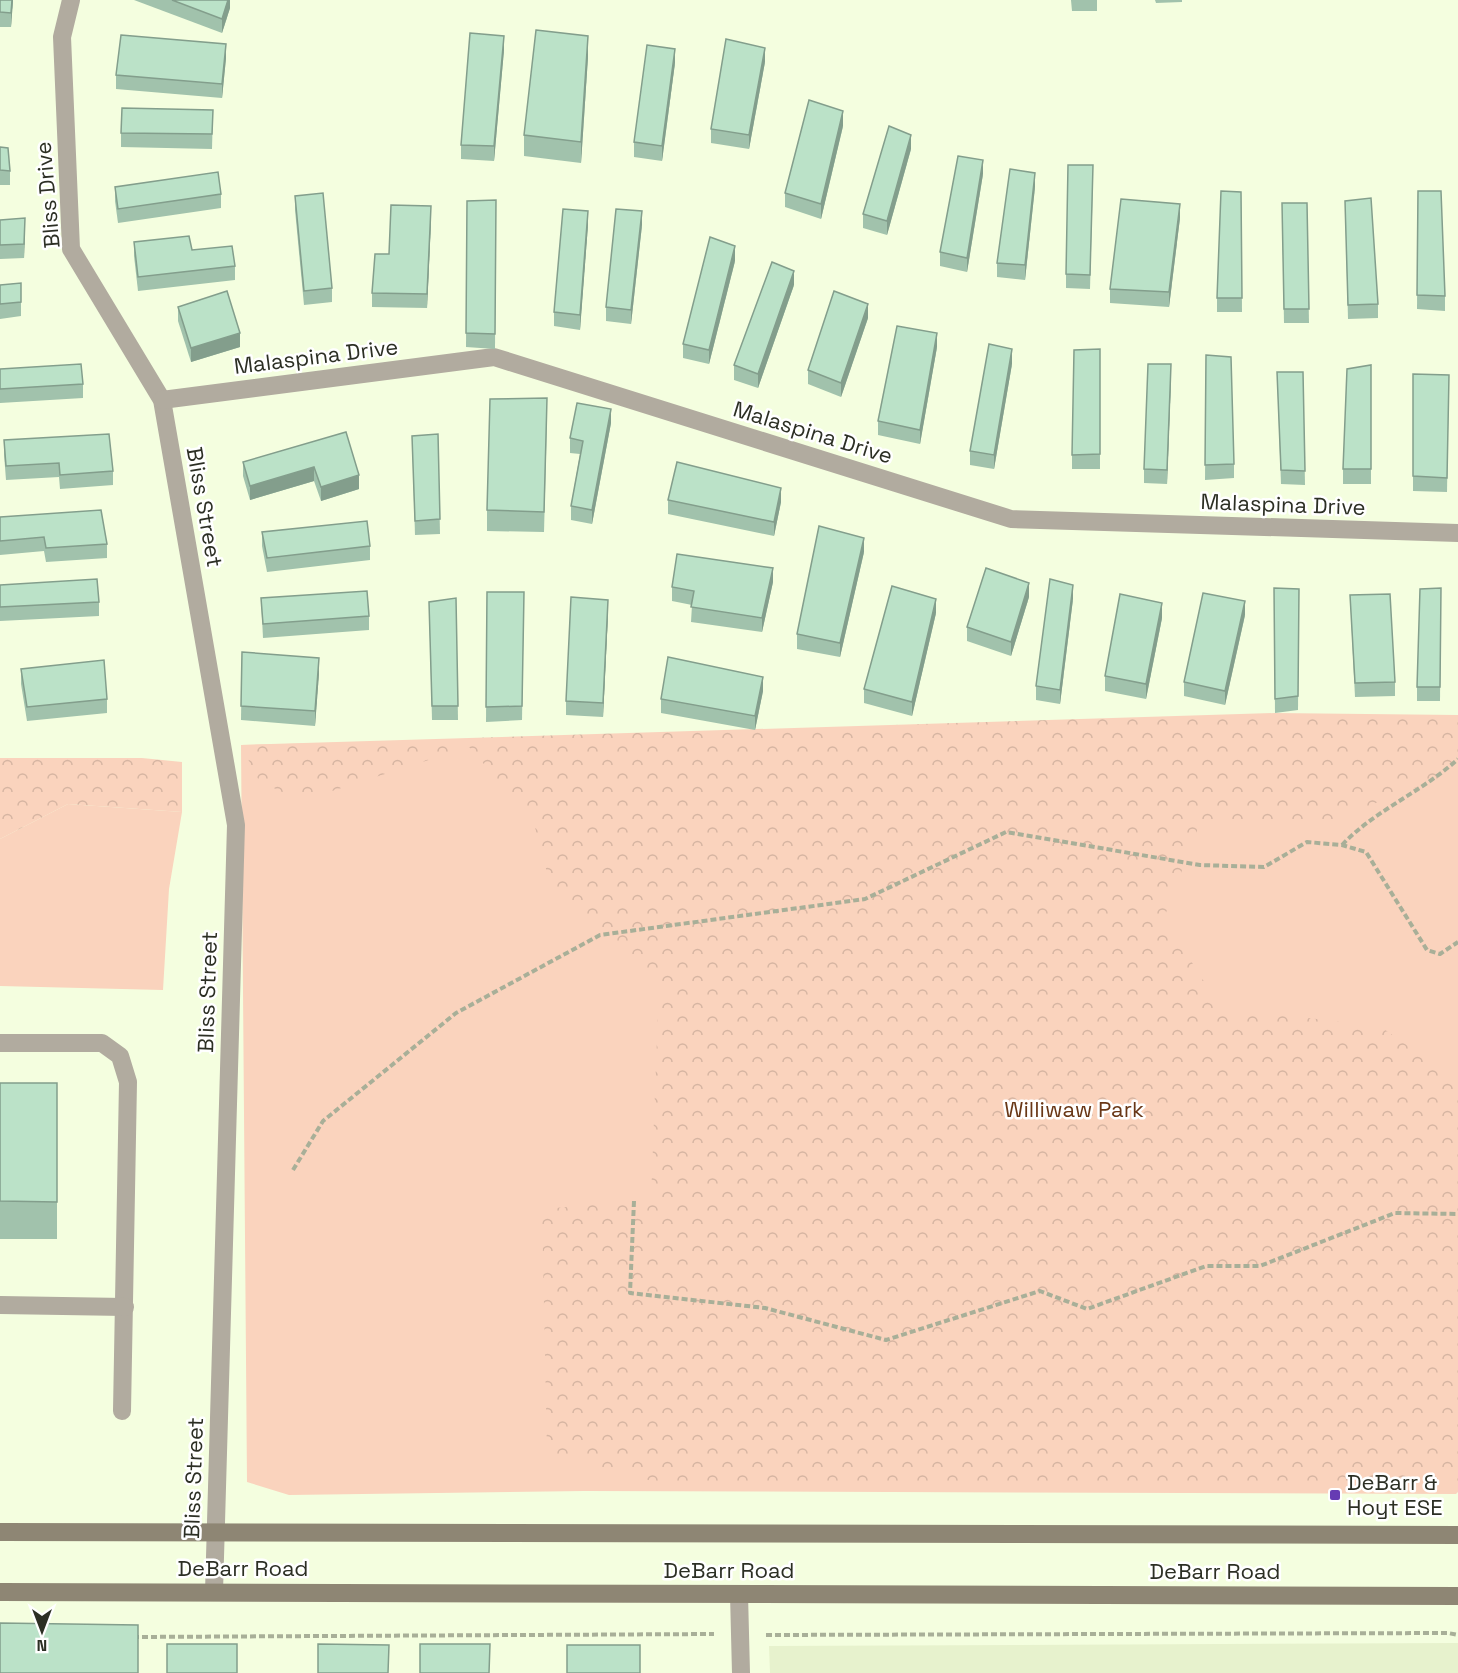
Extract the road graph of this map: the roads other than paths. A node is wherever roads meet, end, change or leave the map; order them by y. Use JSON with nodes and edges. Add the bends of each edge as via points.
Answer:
{"nodes":[{"id":1,"x":71,"y":0,"type":"edge"},
{"id":2,"x":162,"y":400,"type":"junction"},
{"id":3,"x":1458,"y":533,"type":"edge"},
{"id":4,"x":0,"y":1043,"type":"edge"},
{"id":5,"x":0,"y":1305,"type":"edge"},
{"id":6,"x":125,"y":1307,"type":"junction"},
{"id":7,"x":122,"y":1411,"type":"dead end"},
{"id":8,"x":0,"y":1532,"type":"edge"},
{"id":9,"x":216,"y":1532,"type":"junction"},
{"id":10,"x":1458,"y":1535,"type":"edge"},
{"id":11,"x":0,"y":1592,"type":"edge"},
{"id":12,"x":214,"y":1592,"type":"junction"},
{"id":13,"x":739,"y":1594,"type":"junction"},
{"id":14,"x":1458,"y":1596,"type":"edge"},
{"id":15,"x":741,"y":1673,"type":"edge"}],
"edges":[{"from":1,"to":2,"type":"street","name":"Bliss Drive","via":[[62,37],[71,249]]},
{"from":2,"to":3,"type":"street","name":"Malaspina Drive","via":[[494,357],[1011,519]]},
{"from":2,"to":9,"type":"street","name":"Bliss Street","via":[[236,825]]},
{"from":4,"to":6,"type":"street","via":[[102,1043],[120,1056],[128,1082]]},
{"from":5,"to":6,"type":"street"},
{"from":6,"to":7,"type":"street"},
{"from":8,"to":9,"type":"main road","name":"DeBarr Road"},
{"from":9,"to":10,"type":"main road","name":"DeBarr Road"},
{"from":9,"to":12,"type":"street","name":"Bliss Street"},
{"from":11,"to":12,"type":"main road","name":"DeBarr Road"},
{"from":12,"to":13,"type":"main road","name":"DeBarr Road"},
{"from":13,"to":14,"type":"main road","name":"DeBarr Road"},
{"from":13,"to":15,"type":"street"}]}
